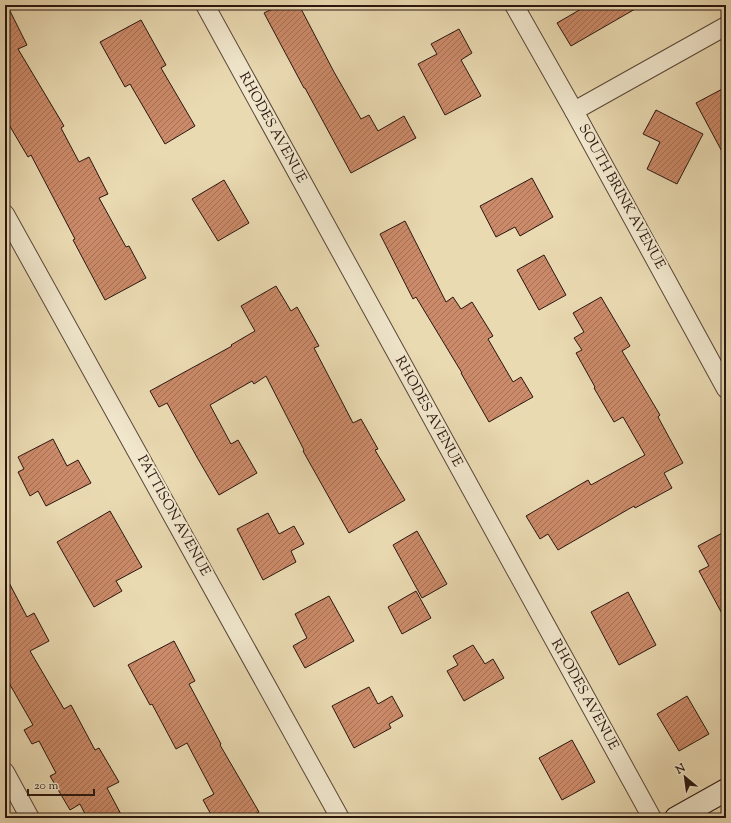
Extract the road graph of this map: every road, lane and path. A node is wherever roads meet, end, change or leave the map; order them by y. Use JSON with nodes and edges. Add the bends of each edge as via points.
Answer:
{"nodes":[{"id":1,"x":205,"y":5,"type":"edge"},
{"id":2,"x":514,"y":5,"type":"edge"},
{"id":3,"x":726,"y":26,"type":"edge"},
{"id":4,"x":574,"y":111,"type":"junction"},
{"id":5,"x":5,"y":214,"type":"edge"},
{"id":6,"x":726,"y":389,"type":"edge"},
{"id":7,"x":5,"y":772,"type":"edge"},
{"id":8,"x":726,"y":790,"type":"edge"},
{"id":9,"x":30,"y":818,"type":"edge"},
{"id":10,"x":340,"y":818,"type":"edge"},
{"id":11,"x":652,"y":818,"type":"edge"},
{"id":12,"x":676,"y":818,"type":"edge"}],
"edges":[{"from":1,"to":11,"type":"street","name":"RHODES AVENUE"},
{"from":2,"to":4,"type":"street","name":"SOUTH BRINK AVENUE"},
{"from":3,"to":4,"type":"street"},
{"from":4,"to":6,"type":"street","name":"SOUTH BRINK AVENUE"},
{"from":5,"to":10,"type":"street","name":"PATTISON AVENUE"},
{"from":7,"to":9,"type":"street"},
{"from":8,"to":12,"type":"street"}]}
